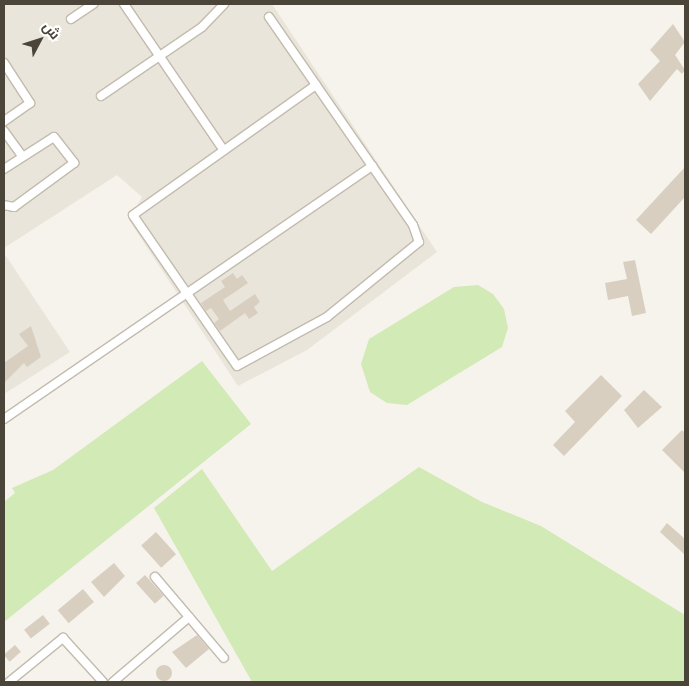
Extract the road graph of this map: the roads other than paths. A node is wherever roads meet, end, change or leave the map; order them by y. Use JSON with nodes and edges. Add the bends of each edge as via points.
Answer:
{"nodes":[{"id":1,"x":93,"y":4,"type":"edge"},
{"id":2,"x":124,"y":4,"type":"edge"},
{"id":3,"x":224,"y":4,"type":"edge"},
{"id":4,"x":269,"y":18,"type":"dead end"},
{"id":5,"x":71,"y":19,"type":"dead end"},
{"id":6,"x":159,"y":56,"type":"junction"},
{"id":7,"x":4,"y":63,"type":"edge"},
{"id":8,"x":316,"y":85,"type":"junction"},
{"id":9,"x":101,"y":96,"type":"dead end"},
{"id":10,"x":4,"y":121,"type":"edge"},
{"id":11,"x":4,"y":131,"type":"edge"},
{"id":12,"x":223,"y":149,"type":"junction"},
{"id":13,"x":22,"y":156,"type":"junction"},
{"id":14,"x":372,"y":166,"type":"junction"},
{"id":15,"x":4,"y":169,"type":"edge"},
{"id":16,"x":4,"y":206,"type":"edge"},
{"id":17,"x":186,"y":295,"type":"junction"},
{"id":18,"x":4,"y":419,"type":"edge"},
{"id":19,"x":155,"y":577,"type":"dead end"},
{"id":20,"x":189,"y":617,"type":"junction"},
{"id":21,"x":224,"y":658,"type":"dead end"},
{"id":22,"x":9,"y":682,"type":"edge"},
{"id":23,"x":103,"y":682,"type":"edge"},
{"id":24,"x":113,"y":682,"type":"edge"}],
"edges":[{"from":1,"to":5,"type":"street"},
{"from":2,"to":6,"type":"street"},
{"from":3,"to":6,"type":"street","via":[[202,28]]},
{"from":4,"to":8,"type":"street"},
{"from":6,"to":9,"type":"street"},
{"from":6,"to":12,"type":"street"},
{"from":7,"to":10,"type":"street","via":[[30,103]]},
{"from":8,"to":12,"type":"street"},
{"from":8,"to":14,"type":"street"},
{"from":11,"to":13,"type":"street"},
{"from":12,"to":17,"type":"street","via":[[133,215]]},
{"from":13,"to":15,"type":"street"},
{"from":13,"to":16,"type":"street","via":[[55,137],[74,164],[14,207]]},
{"from":14,"to":17,"type":"street"},
{"from":14,"to":17,"type":"street","via":[[417,232],[419,242],[327,317],[237,366]]},
{"from":17,"to":18,"type":"street"},
{"from":19,"to":20,"type":"street"},
{"from":20,"to":21,"type":"street"},
{"from":20,"to":24,"type":"street"},
{"from":22,"to":23,"type":"street","via":[[63,638]]}]}
